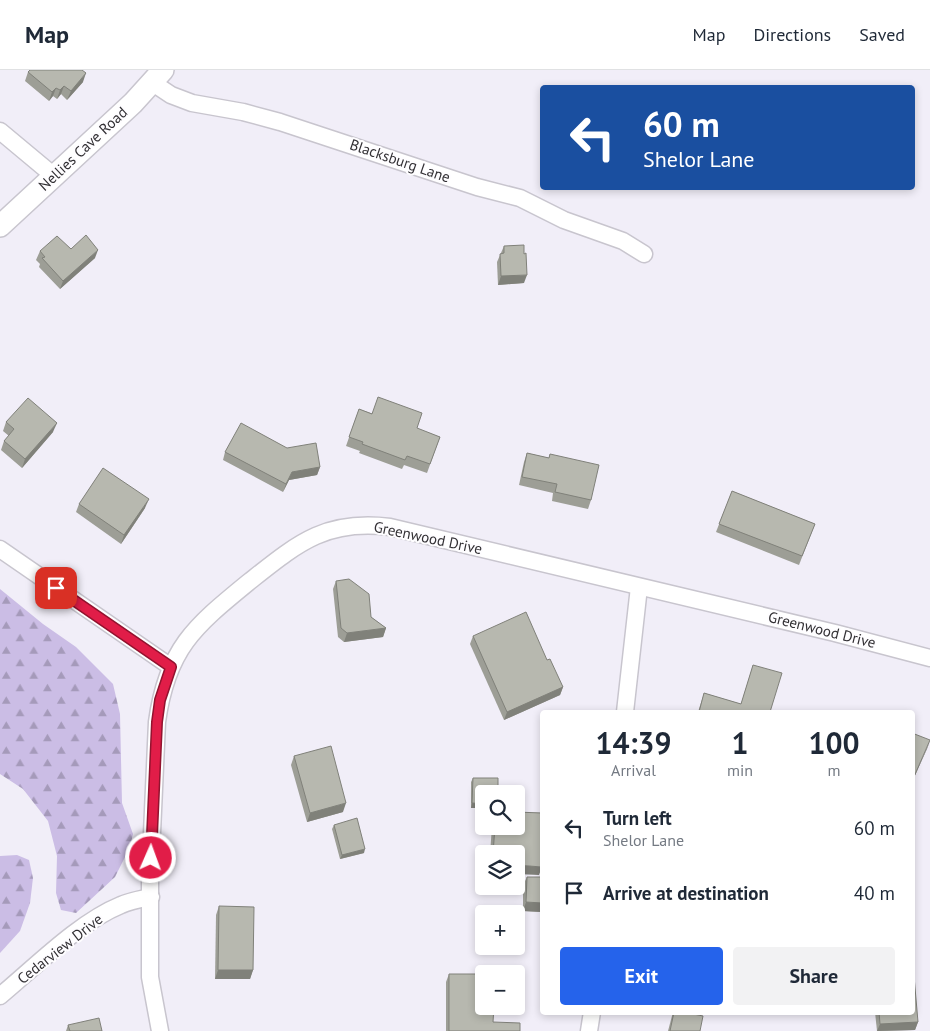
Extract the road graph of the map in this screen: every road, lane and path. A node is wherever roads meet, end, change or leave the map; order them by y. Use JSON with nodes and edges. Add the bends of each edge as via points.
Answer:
{"nodes":[{"id":1,"x":158,"y":76,"type":"edge"},
{"id":2,"x":0,"y":131,"type":"edge"},
{"id":3,"x":54,"y":176,"type":"junction"},
{"id":4,"x":0,"y":226,"type":"edge"},
{"id":5,"x":644,"y":254,"type":"dead end"},
{"id":6,"x":0,"y":549,"type":"edge"},
{"id":7,"x":639,"y":587,"type":"junction"},
{"id":8,"x":930,"y":658,"type":"edge"},
{"id":9,"x":171,"y":667,"type":"junction"},
{"id":10,"x":625,"y":710,"type":"edge"},
{"id":11,"x":151,"y":896,"type":"junction"},
{"id":12,"x":0,"y":996,"type":"edge"},
{"id":13,"x":592,"y":1015,"type":"edge"},
{"id":14,"x":160,"y":1031,"type":"edge"},
{"id":15,"x":589,"y":1031,"type":"edge"}],
"edges":[{"from":1,"to":3,"type":"street","name":"Nellies Cave Road"},
{"from":1,"to":5,"type":"street","name":"Blacksburg Lane","via":[[171,95],[192,103],[280,122],[476,187],[520,198],[570,223],[623,241]]},
{"from":2,"to":3,"type":"street"},
{"from":3,"to":4,"type":"street","name":"Nellies Cave Road"},
{"from":6,"to":9,"type":"street"},
{"from":7,"to":8,"type":"street","name":"Greenwood Drive"},
{"from":7,"to":9,"type":"street","name":"Greenwood Drive","via":[[390,527],[355,525],[319,533],[288,551],[200,624]]},
{"from":7,"to":10,"type":"street"},
{"from":9,"to":11,"type":"street","name":"Greenwood Drive","via":[[160,700],[157,722]]},
{"from":11,"to":12,"type":"street","name":"Cedarview Drive","via":[[96,918]]},
{"from":11,"to":14,"type":"street","name":"Greenwood Drive","via":[[150,977]]},
{"from":13,"to":15,"type":"street"}]}
